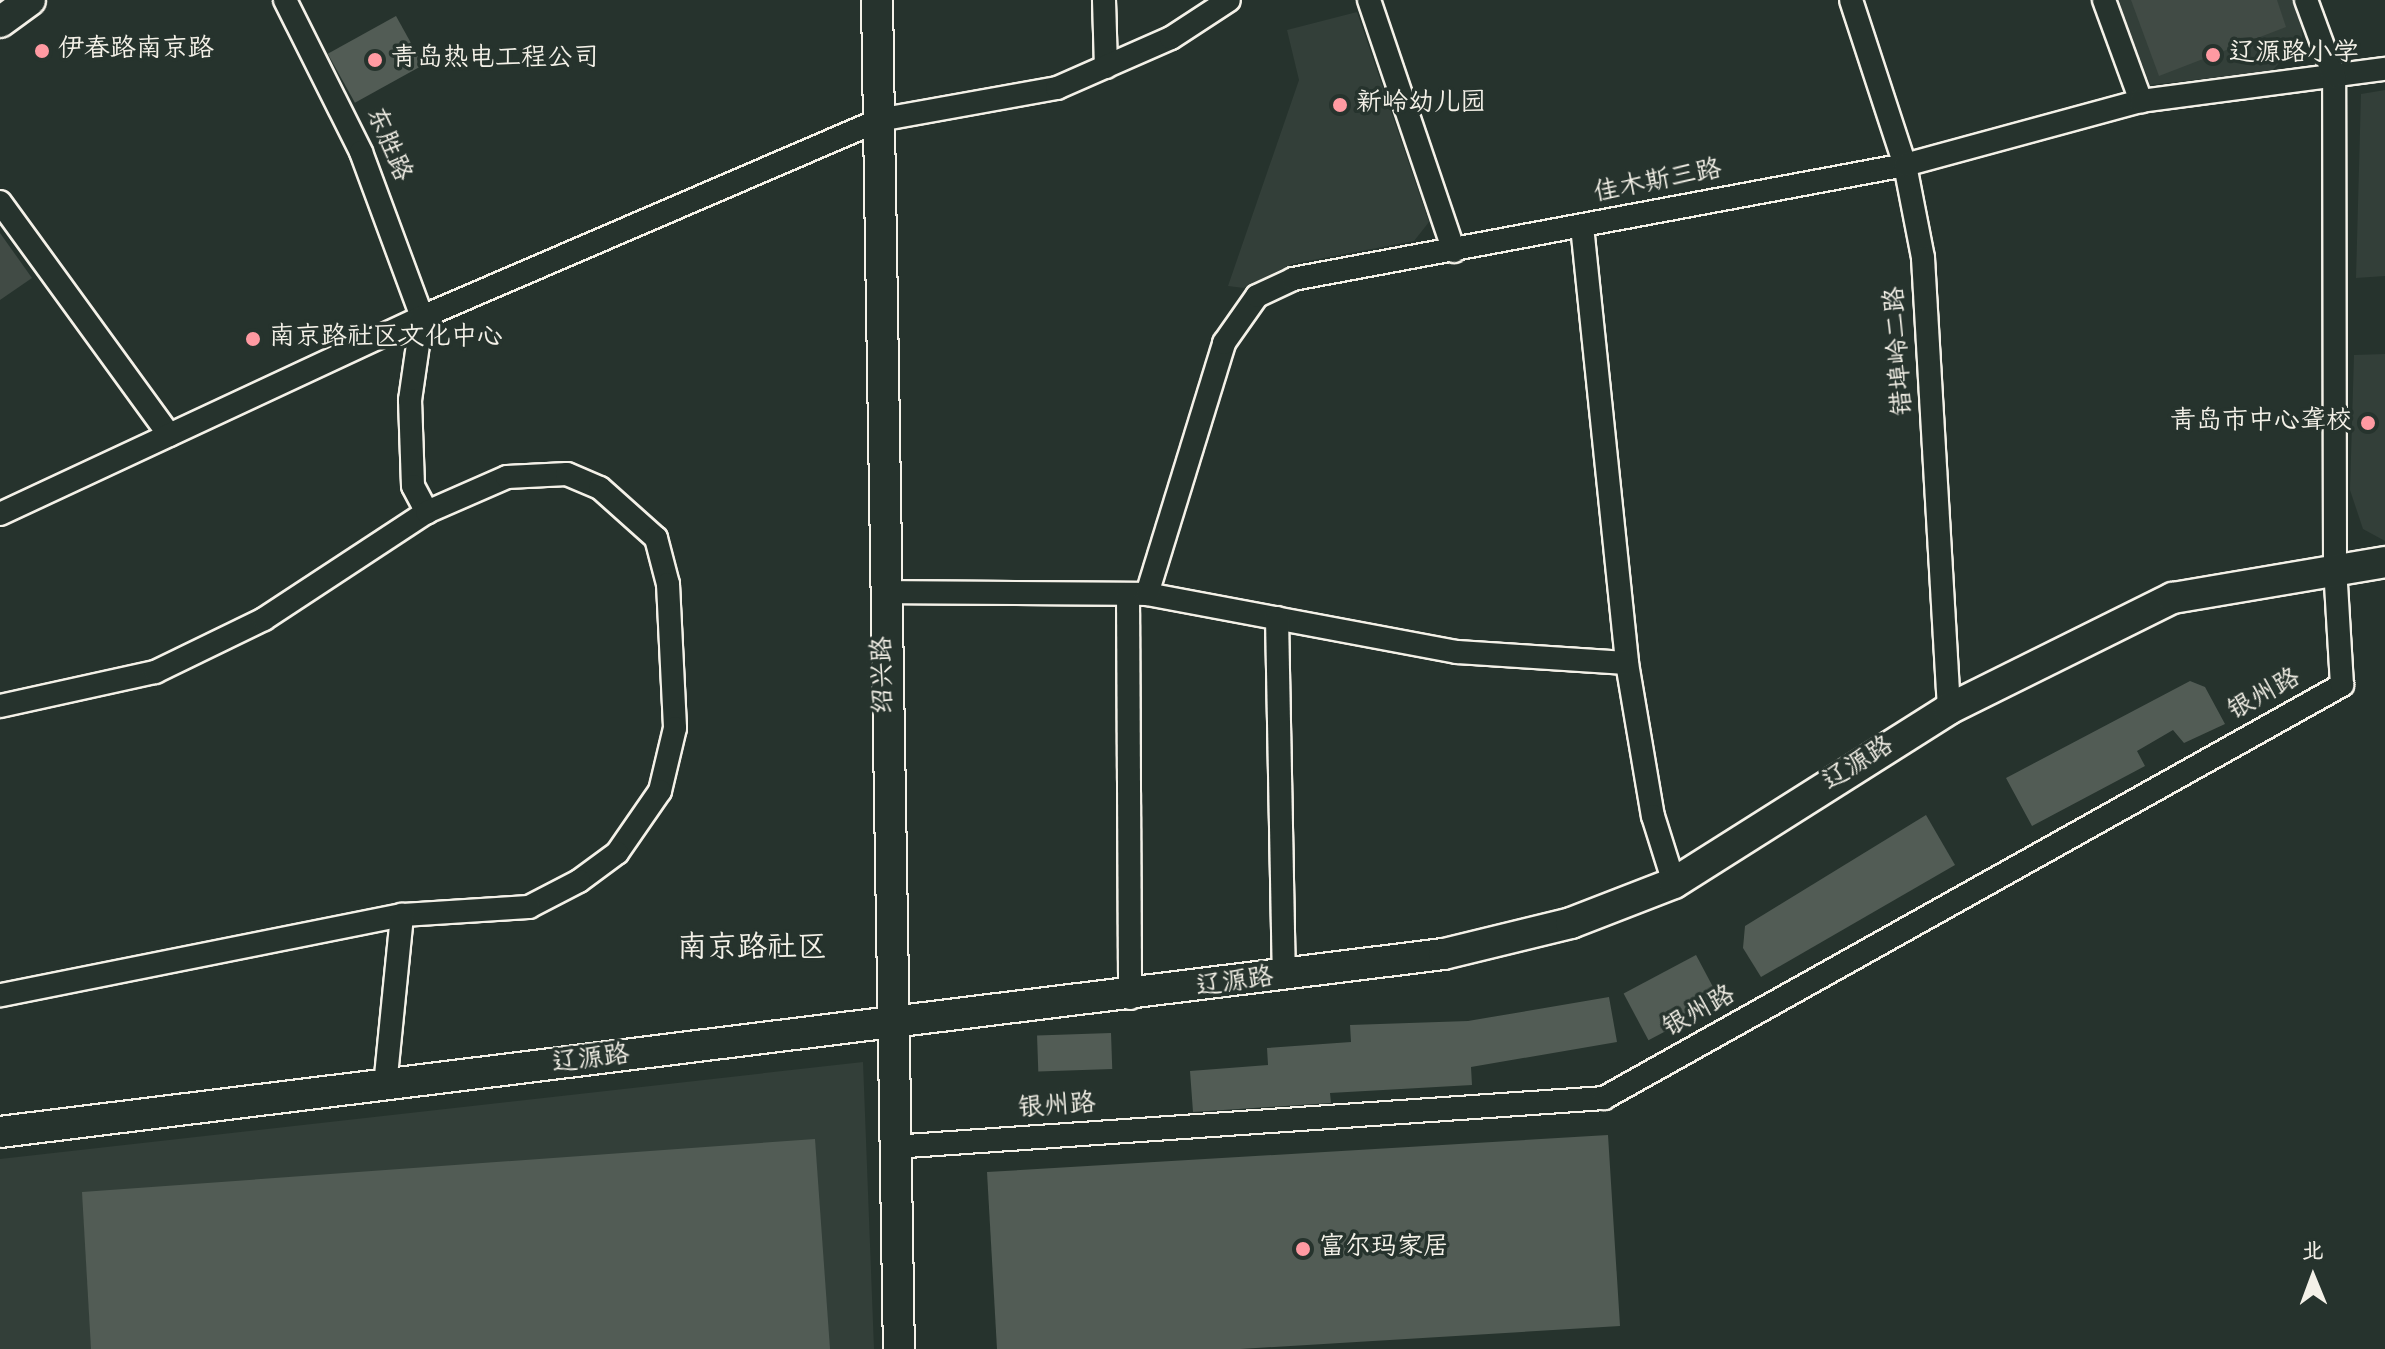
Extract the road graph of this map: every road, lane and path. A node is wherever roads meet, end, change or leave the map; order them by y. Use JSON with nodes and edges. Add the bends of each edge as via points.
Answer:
{"nodes":[{"id":1,"x":30,"y":0,"type":"edge"},
{"id":2,"x":285,"y":0,"type":"edge"},
{"id":3,"x":877,"y":0,"type":"edge"},
{"id":4,"x":1104,"y":0,"type":"edge"},
{"id":5,"x":1229,"y":0,"type":"edge"},
{"id":6,"x":1369,"y":0,"type":"edge"},
{"id":7,"x":1851,"y":0,"type":"edge"},
{"id":8,"x":2104,"y":0,"type":"edge"},
{"id":9,"x":2306,"y":0,"type":"edge"},
{"id":10,"x":0,"y":22,"type":"edge"},
{"id":11,"x":1106,"y":67,"type":"junction"},
{"id":12,"x":2385,"y":69,"type":"edge"},
{"id":13,"x":2334,"y":76,"type":"junction"},
{"id":14,"x":2141,"y":101,"type":"junction"},
{"id":15,"x":879,"y":120,"type":"junction"},
{"id":16,"x":1905,"y":165,"type":"junction"},
{"id":17,"x":0,"y":202,"type":"edge"},
{"id":18,"x":1582,"y":226,"type":"junction"},
{"id":19,"x":1454,"y":251,"type":"junction"},
{"id":20,"x":422,"y":317,"type":"junction"},
{"id":21,"x":169,"y":435,"type":"junction"},
{"id":22,"x":427,"y":512,"type":"junction"},
{"id":23,"x":0,"y":514,"type":"edge"},
{"id":24,"x":2385,"y":562,"type":"edge"},
{"id":25,"x":2335,"y":567,"type":"junction"},
{"id":26,"x":884,"y":592,"type":"junction"},
{"id":27,"x":1137,"y":594,"type":"junction"},
{"id":28,"x":1277,"y":618,"type":"junction"},
{"id":29,"x":1627,"y":663,"type":"junction"},
{"id":30,"x":0,"y":706,"type":"edge"},
{"id":31,"x":1949,"y":709,"type":"junction"},
{"id":32,"x":1674,"y":883,"type":"junction"},
{"id":33,"x":402,"y":915,"type":"junction"},
{"id":34,"x":1284,"y":977,"type":"junction"},
{"id":35,"x":0,"y":995,"type":"edge"},
{"id":36,"x":1130,"y":998,"type":"junction"},
{"id":37,"x":889,"y":1026,"type":"junction"},
{"id":38,"x":385,"y":1086,"type":"junction"},
{"id":39,"x":0,"y":1132,"type":"edge"},
{"id":40,"x":893,"y":1147,"type":"junction"},
{"id":41,"x":899,"y":1349,"type":"edge"}],
"edges":[{"from":1,"to":10,"type":"street"},
{"from":2,"to":20,"type":"street","name":"东胜路","via":[[361,152]]},
{"from":3,"to":15,"type":"street","name":"绍兴路"},
{"from":4,"to":11,"type":"street"},
{"from":5,"to":11,"type":"street","via":[[1171,38]]},
{"from":6,"to":19,"type":"street"},
{"from":7,"to":16,"type":"street","name":"错埠岭二路"},
{"from":8,"to":14,"type":"street"},
{"from":9,"to":13,"type":"street"},
{"from":11,"to":15,"type":"street","via":[[1057,88]]},
{"from":12,"to":13,"type":"street","name":"佳木斯三路"},
{"from":13,"to":14,"type":"street","name":"佳木斯三路"},
{"from":13,"to":25,"type":"street"},
{"from":14,"to":16,"type":"street","name":"佳木斯三路"},
{"from":15,"to":20,"type":"street"},
{"from":15,"to":26,"type":"street","name":"绍兴路"},
{"from":16,"to":18,"type":"street","name":"佳木斯三路"},
{"from":16,"to":31,"type":"street","name":"错埠岭二路","via":[[1923,258]]},
{"from":17,"to":21,"type":"street"},
{"from":18,"to":19,"type":"street","name":"佳木斯三路"},
{"from":18,"to":29,"type":"street"},
{"from":19,"to":27,"type":"street","name":"佳木斯三路","via":[[1293,279],[1257,296],[1224,343]]},
{"from":20,"to":21,"type":"street"},
{"from":20,"to":22,"type":"street","via":[[410,400],[413,486]]},
{"from":21,"to":23,"type":"street"},
{"from":22,"to":30,"type":"street","via":[[264,619],[155,672]]},
{"from":22,"to":33,"type":"street","via":[[507,477],[567,474],[600,488],[656,538],[668,584],[675,728],[660,791],[617,853],[579,881],[529,907]]},
{"from":24,"to":25,"type":"street","name":"辽源路"},
{"from":25,"to":31,"type":"street","name":"辽源路","via":[[2173,598]]},
{"from":25,"to":40,"type":"street","name":"银州路","via":[[2342,685],[1604,1098]]},
{"from":26,"to":27,"type":"street"},
{"from":26,"to":37,"type":"street","name":"绍兴路"},
{"from":27,"to":28,"type":"street"},
{"from":27,"to":36,"type":"street","name":"佳木斯三路"},
{"from":28,"to":29,"type":"street","via":[[1457,652]]},
{"from":28,"to":34,"type":"street"},
{"from":29,"to":32,"type":"street","via":[[1653,816]]},
{"from":31,"to":32,"type":"street","name":"辽源路"},
{"from":32,"to":34,"type":"street","name":"辽源路","via":[[1571,923],[1472,948]]},
{"from":33,"to":35,"type":"street"},
{"from":33,"to":38,"type":"street"},
{"from":34,"to":36,"type":"street","name":"辽源路"},
{"from":36,"to":37,"type":"street","name":"辽源路"},
{"from":37,"to":38,"type":"street","name":"辽源路"},
{"from":37,"to":40,"type":"street","name":"绍兴路"},
{"from":38,"to":39,"type":"street","name":"辽源路"},
{"from":40,"to":41,"type":"street","name":"绍兴路"}]}
